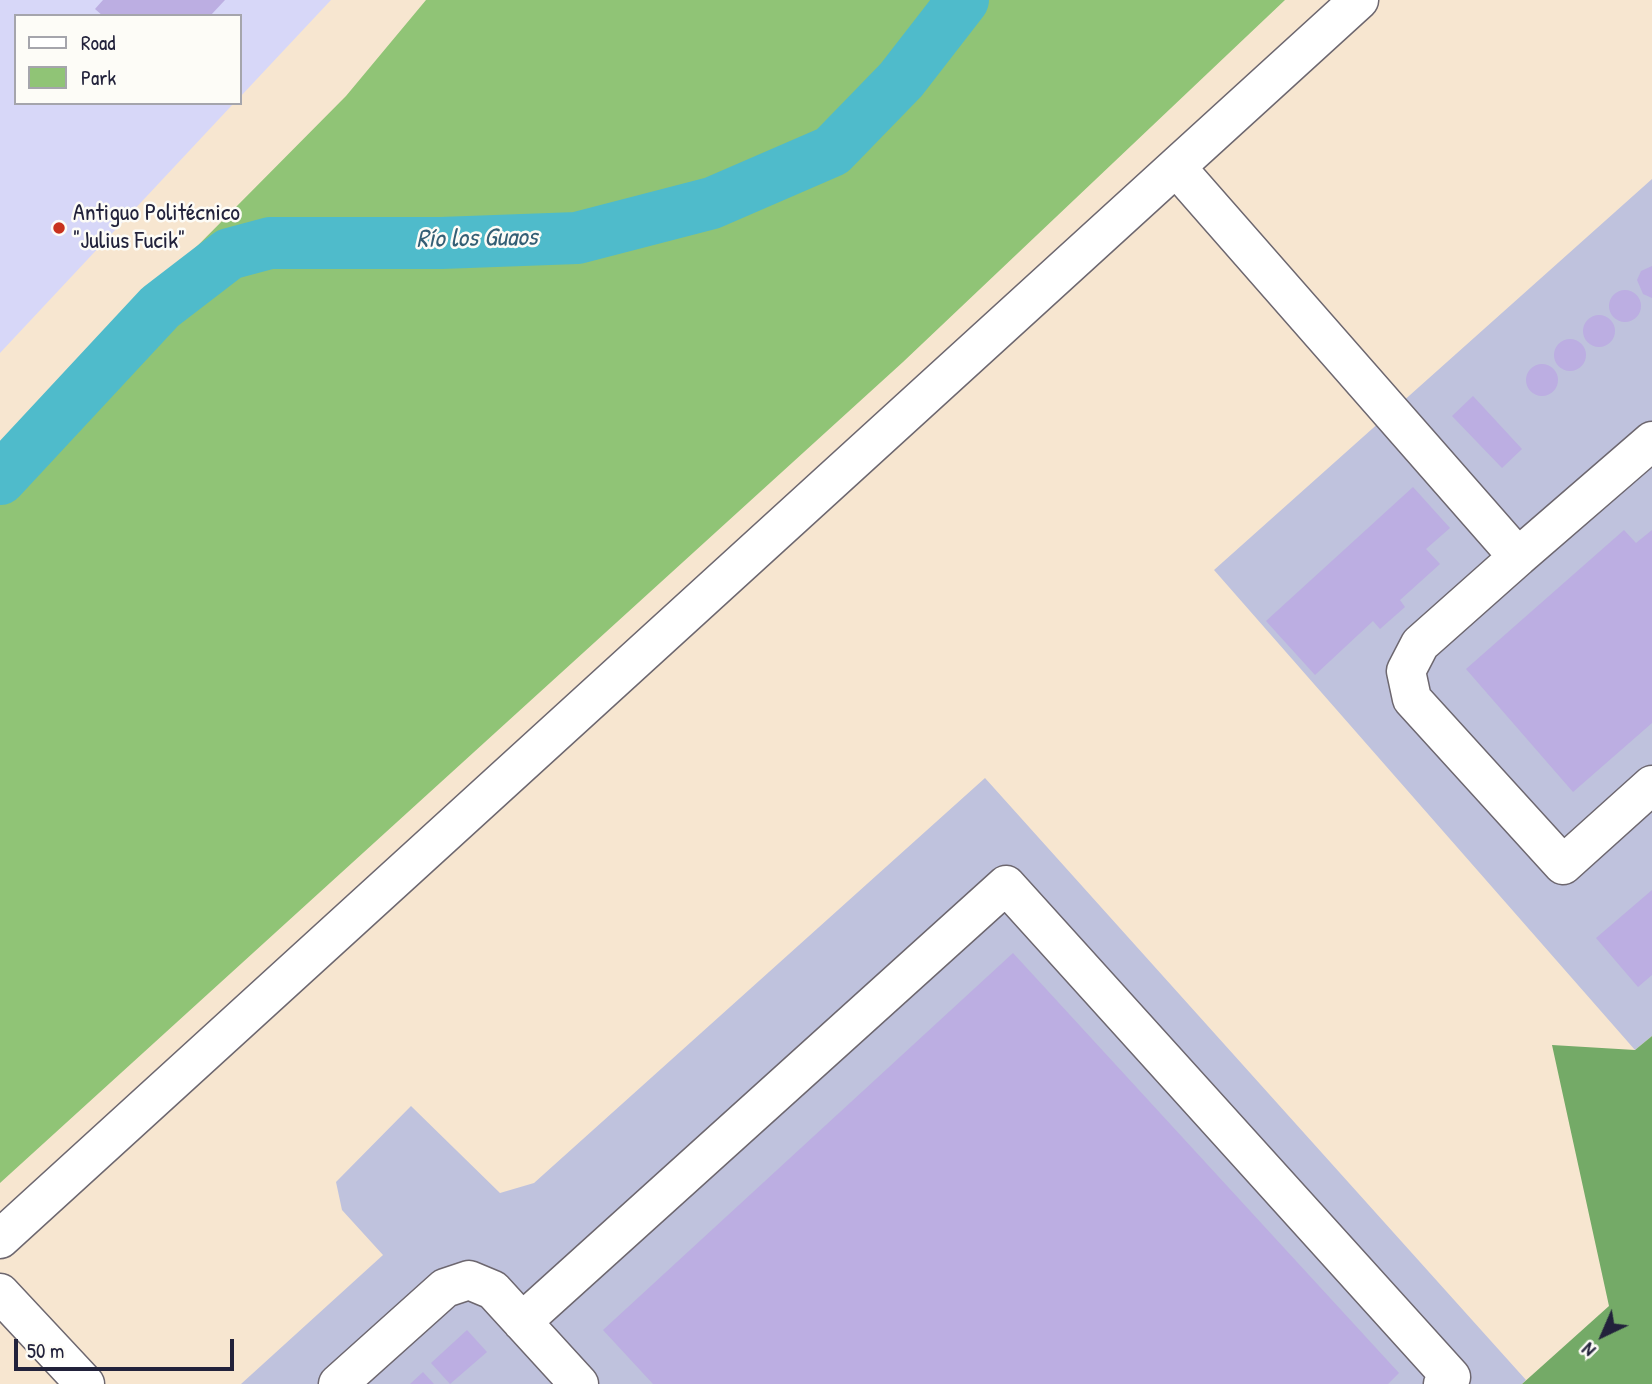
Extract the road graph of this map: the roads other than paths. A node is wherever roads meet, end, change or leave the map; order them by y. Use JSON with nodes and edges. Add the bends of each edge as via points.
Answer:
{"nodes":[{"id":1,"x":1359,"y":0,"type":"edge"},
{"id":2,"x":1176,"y":167,"type":"junction"},
{"id":3,"x":1652,"y":441,"type":"edge"},
{"id":4,"x":1518,"y":557,"type":"junction"},
{"id":5,"x":1652,"y":785,"type":"edge"},
{"id":6,"x":0,"y":1239,"type":"edge"},
{"id":7,"x":0,"y":1293,"type":"edge"},
{"id":8,"x":522,"y":1322,"type":"junction"},
{"id":9,"x":85,"y":1384,"type":"edge"},
{"id":10,"x":338,"y":1384,"type":"edge"},
{"id":11,"x":579,"y":1384,"type":"edge"},
{"id":12,"x":1443,"y":1384,"type":"edge"}],
"edges":[{"from":1,"to":2,"type":"street"},
{"from":2,"to":4,"type":"street"},
{"from":2,"to":6,"type":"street"},
{"from":3,"to":4,"type":"street"},
{"from":4,"to":5,"type":"street","via":[[1420,644],[1406,671],[1412,699],[1563,865]]},
{"from":7,"to":9,"type":"street"},
{"from":8,"to":10,"type":"street","via":[[493,1290],[469,1280],[445,1287]]},
{"from":8,"to":11,"type":"street"},
{"from":8,"to":12,"type":"street","via":[[1006,885],[1451,1377]]}]}
